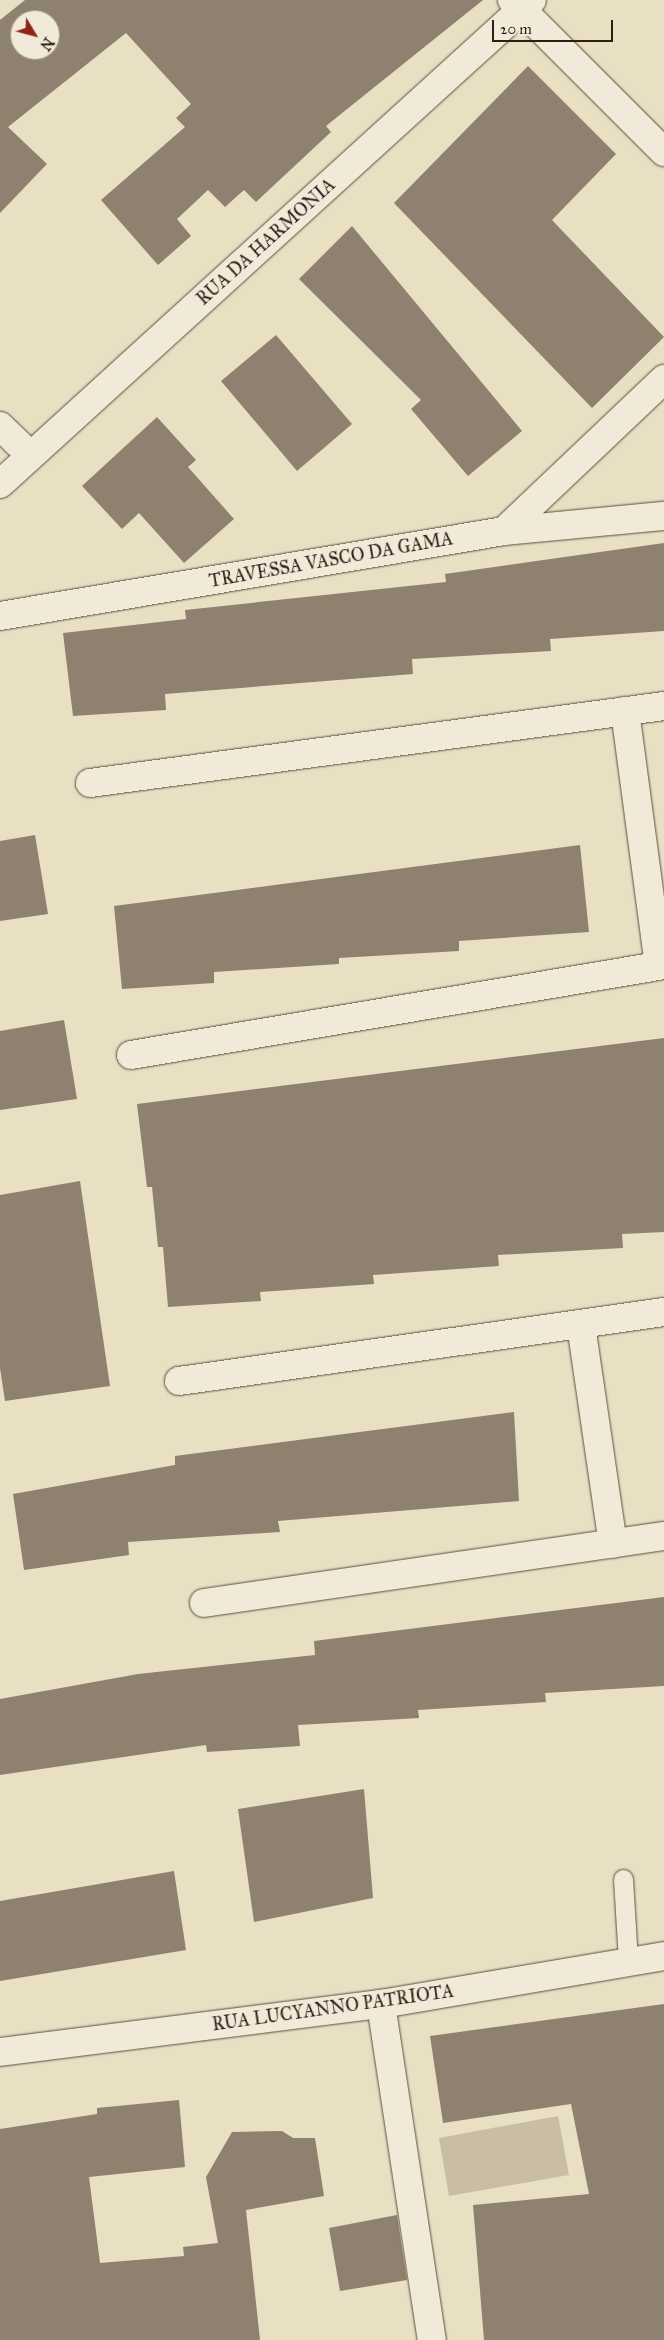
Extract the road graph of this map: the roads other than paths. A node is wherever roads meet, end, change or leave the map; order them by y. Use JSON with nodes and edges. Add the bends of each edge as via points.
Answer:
{"nodes":[{"id":1,"x":522,"y":3,"type":"edge"},
{"id":2,"x":664,"y":152,"type":"edge"},
{"id":3,"x":664,"y":379,"type":"edge"},
{"id":4,"x":0,"y":426,"type":"edge"},
{"id":5,"x":30,"y":456,"type":"junction"},
{"id":6,"x":0,"y":484,"type":"edge"},
{"id":7,"x":664,"y":516,"type":"edge"},
{"id":8,"x":504,"y":531,"type":"junction"},
{"id":9,"x":0,"y":616,"type":"edge"},
{"id":10,"x":664,"y":706,"type":"edge"},
{"id":11,"x":625,"y":711,"type":"junction"},
{"id":12,"x":90,"y":783,"type":"dead end"},
{"id":13,"x":662,"y":965,"type":"edge"},
{"id":14,"x":131,"y":1055,"type":"dead end"},
{"id":15,"x":664,"y":1312,"type":"edge"},
{"id":16,"x":581,"y":1325,"type":"junction"},
{"id":17,"x":179,"y":1381,"type":"dead end"},
{"id":18,"x":664,"y":1536,"type":"edge"},
{"id":19,"x":613,"y":1544,"type":"junction"},
{"id":20,"x":204,"y":1603,"type":"dead end"},
{"id":21,"x":623,"y":1879,"type":"dead end"},
{"id":22,"x":664,"y":1956,"type":"edge"},
{"id":23,"x":628,"y":1961,"type":"junction"},
{"id":24,"x":381,"y":2004,"type":"junction"},
{"id":25,"x":0,"y":2052,"type":"edge"},
{"id":26,"x":432,"y":2340,"type":"edge"}],
"edges":[{"from":1,"to":2,"type":"street"},
{"from":1,"to":5,"type":"street","name":"RUA DA HARMONIA"},
{"from":3,"to":8,"type":"street"},
{"from":4,"to":5,"type":"street"},
{"from":5,"to":6,"type":"street","name":"RUA DA HARMONIA"},
{"from":7,"to":8,"type":"street","name":"TRAVESSA VASCO DA GAMA"},
{"from":8,"to":9,"type":"street","name":"TRAVESSA VASCO DA GAMA"},
{"from":10,"to":11,"type":"street"},
{"from":11,"to":12,"type":"street"},
{"from":11,"to":13,"type":"street"},
{"from":13,"to":14,"type":"street"},
{"from":15,"to":16,"type":"street"},
{"from":16,"to":17,"type":"street"},
{"from":16,"to":19,"type":"street"},
{"from":18,"to":19,"type":"street"},
{"from":19,"to":20,"type":"street"},
{"from":21,"to":23,"type":"lane"},
{"from":22,"to":23,"type":"street","name":"RUA LUCYANNO PATRIOTA"},
{"from":23,"to":24,"type":"street","name":"RUA LUCYANNO PATRIOTA"},
{"from":24,"to":25,"type":"street","name":"RUA LUCYANNO PATRIOTA"},
{"from":24,"to":26,"type":"street"}]}
